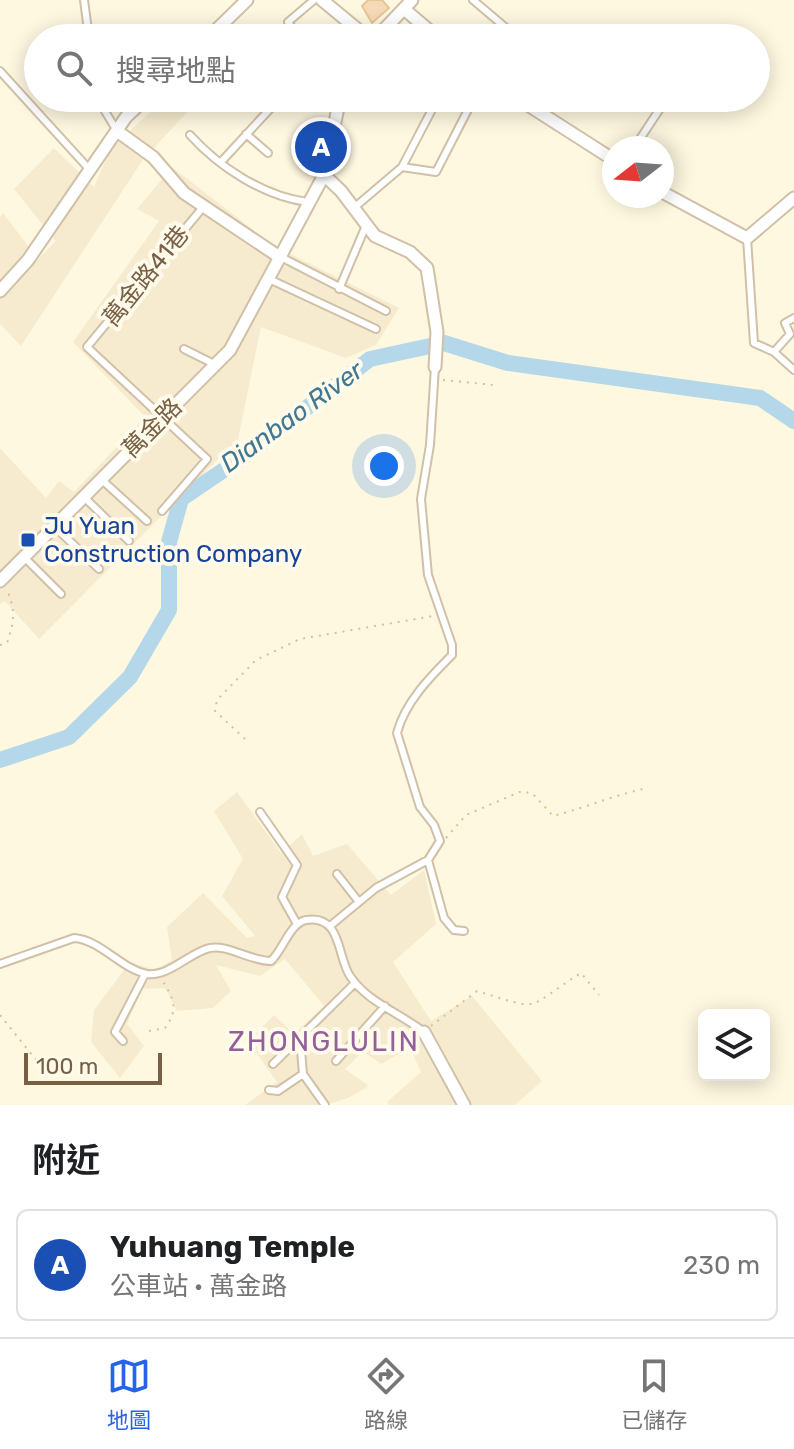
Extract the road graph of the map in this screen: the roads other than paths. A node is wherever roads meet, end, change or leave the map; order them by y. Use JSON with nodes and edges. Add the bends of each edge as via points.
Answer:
{"nodes":[{"id":1,"x":84,"y":0,"type":"edge"},
{"id":2,"x":247,"y":0,"type":"edge"},
{"id":3,"x":314,"y":0,"type":"edge"},
{"id":4,"x":322,"y":0,"type":"edge"},
{"id":5,"x":473,"y":0,"type":"edge"},
{"id":6,"x":408,"y":4,"type":"edge"},
{"id":7,"x":87,"y":24,"type":"edge"},
{"id":8,"x":222,"y":24,"type":"edge"},
{"id":9,"x":289,"y":24,"type":"edge"},
{"id":10,"x":351,"y":24,"type":"edge"},
{"id":11,"x":389,"y":24,"type":"edge"},
{"id":12,"x":426,"y":24,"type":"edge"},
{"id":13,"x":501,"y":24,"type":"edge"},
{"id":14,"x":0,"y":71,"type":"edge"},
{"id":15,"x":24,"y":97,"type":"edge"},
{"id":16,"x":37,"y":112,"type":"edge"},
{"id":17,"x":105,"y":112,"type":"edge"},
{"id":18,"x":134,"y":112,"type":"edge"},
{"id":19,"x":265,"y":112,"type":"edge"},
{"id":20,"x":337,"y":112,"type":"edge"},
{"id":21,"x":431,"y":112,"type":"edge"},
{"id":22,"x":467,"y":112,"type":"edge"},
{"id":23,"x":539,"y":112,"type":"edge"},
{"id":24,"x":658,"y":112,"type":"edge"},
{"id":25,"x":117,"y":131,"type":"junction"},
{"id":26,"x":246,"y":134,"type":"junction"},
{"id":27,"x":190,"y":135,"type":"dead end"},
{"id":28,"x":642,"y":136,"type":"edge"},
{"id":29,"x":602,"y":152,"type":"edge"},
{"id":30,"x":268,"y":153,"type":"dead end"},
{"id":31,"x":221,"y":162,"type":"junction"},
{"id":32,"x":402,"y":167,"type":"junction"},
{"id":33,"x":90,"y":170,"type":"junction"},
{"id":34,"x":324,"y":175,"type":"junction"},
{"id":35,"x":674,"y":198,"type":"edge"},
{"id":36,"x":794,"y":198,"type":"edge"},
{"id":37,"x":307,"y":202,"type":"junction"},
{"id":38,"x":204,"y":206,"type":"junction"},
{"id":39,"x":355,"y":207,"type":"junction"},
{"id":40,"x":365,"y":228,"type":"junction"},
{"id":41,"x":747,"y":238,"type":"junction"},
{"id":42,"x":278,"y":256,"type":"junction"},
{"id":43,"x":269,"y":279,"type":"junction"},
{"id":44,"x":339,"y":289,"type":"junction"},
{"id":45,"x":0,"y":291,"type":"edge"},
{"id":46,"x":386,"y":311,"type":"dead end"},
{"id":47,"x":794,"y":318,"type":"edge"},
{"id":48,"x":376,"y":329,"type":"dead end"},
{"id":49,"x":184,"y":349,"type":"dead end"},
{"id":50,"x":774,"y":352,"type":"junction"},
{"id":51,"x":216,"y":365,"type":"junction"},
{"id":52,"x":435,"y":367,"type":"joint"},
{"id":53,"x":794,"y":370,"type":"edge"},
{"id":54,"x":162,"y":418,"type":"junction"},
{"id":55,"x":102,"y":480,"type":"junction"},
{"id":56,"x":85,"y":498,"type":"junction"},
{"id":57,"x":162,"y":511,"type":"dead end"},
{"id":58,"x":147,"y":521,"type":"dead end"},
{"id":59,"x":55,"y":527,"type":"junction"},
{"id":60,"x":129,"y":541,"type":"dead end"},
{"id":61,"x":24,"y":557,"type":"junction"},
{"id":62,"x":99,"y":569,"type":"dead end"},
{"id":63,"x":0,"y":581,"type":"edge"},
{"id":64,"x":61,"y":594,"type":"dead end"},
{"id":65,"x":260,"y":812,"type":"dead end"},
{"id":66,"x":428,"y":860,"type":"junction"},
{"id":67,"x":337,"y":874,"type":"dead end"},
{"id":68,"x":359,"y":902,"type":"junction"},
{"id":69,"x":297,"y":924,"type":"junction"},
{"id":70,"x":330,"y":926,"type":"junction"},
{"id":71,"x":464,"y":931,"type":"dead end"},
{"id":72,"x":0,"y":964,"type":"edge"},
{"id":73,"x":145,"y":974,"type":"junction"},
{"id":74,"x":355,"y":983,"type":"junction"},
{"id":75,"x":385,"y":1006,"type":"junction"},
{"id":76,"x":424,"y":1032,"type":"joint"},
{"id":77,"x":300,"y":1038,"type":"junction"},
{"id":78,"x":123,"y":1041,"type":"dead end"},
{"id":79,"x":336,"y":1061,"type":"dead end"},
{"id":80,"x":273,"y":1064,"type":"dead end"},
{"id":81,"x":303,"y":1074,"type":"junction"},
{"id":82,"x":269,"y":1090,"type":"dead end"},
{"id":83,"x":325,"y":1105,"type":"edge"},
{"id":84,"x":464,"y":1105,"type":"edge"}],
"edges":[{"from":1,"to":7,"type":"lane"},
{"from":2,"to":8,"type":"street"},
{"from":3,"to":9,"type":"lane"},
{"from":4,"to":10,"type":"street"},
{"from":5,"to":13,"type":"lane"},
{"from":6,"to":11,"type":"street"},
{"from":6,"to":12,"type":"street"},
{"from":14,"to":15,"type":"lane"},
{"from":16,"to":33,"type":"lane"},
{"from":17,"to":25,"type":"lane"},
{"from":18,"to":25,"type":"street"},
{"from":19,"to":26,"type":"lane"},
{"from":20,"to":34,"type":"street","name":"萬金路"},
{"from":21,"to":32,"type":"lane"},
{"from":22,"to":32,"type":"lane","via":[[436,172]]},
{"from":23,"to":29,"type":"street"},
{"from":24,"to":28,"type":"lane"},
{"from":25,"to":33,"type":"street"},
{"from":25,"to":38,"type":"street"},
{"from":26,"to":30,"type":"lane"},
{"from":26,"to":31,"type":"lane"},
{"from":27,"to":31,"type":"lane"},
{"from":31,"to":37,"type":"lane","via":[[274,195]]},
{"from":32,"to":39,"type":"lane"},
{"from":33,"to":45,"type":"street"},
{"from":34,"to":37,"type":"street","name":"萬金路"},
{"from":34,"to":39,"type":"street"},
{"from":35,"to":41,"type":"street"},
{"from":36,"to":41,"type":"street"},
{"from":37,"to":42,"type":"street","name":"萬金路"},
{"from":38,"to":42,"type":"street"},
{"from":38,"to":54,"type":"lane","name":"萬金路41巷","via":[[87,347]]},
{"from":39,"to":40,"type":"street"},
{"from":40,"to":44,"type":"lane"},
{"from":40,"to":52,"type":"street","via":[[421,258],[427,268],[437,332]]},
{"from":41,"to":50,"type":"lane","via":[[754,343]]},
{"from":42,"to":43,"type":"street","name":"萬金路"},
{"from":42,"to":44,"type":"lane"},
{"from":43,"to":48,"type":"lane"},
{"from":43,"to":51,"type":"street","name":"萬金路","via":[[230,350]]},
{"from":44,"to":46,"type":"lane"},
{"from":47,"to":50,"type":"lane","via":[[785,323],[790,334]]},
{"from":49,"to":51,"type":"lane"},
{"from":50,"to":53,"type":"lane"},
{"from":51,"to":54,"type":"street","name":"萬金路"},
{"from":52,"to":66,"type":"lane","via":[[421,499],[428,575],[452,655],[427,680],[397,733],[420,807],[440,841]]},
{"from":54,"to":55,"type":"street","name":"萬金路"},
{"from":54,"to":57,"type":"lane","via":[[207,459]]},
{"from":55,"to":56,"type":"street","name":"萬金路"},
{"from":55,"to":58,"type":"lane"},
{"from":56,"to":59,"type":"street","name":"萬金路"},
{"from":56,"to":60,"type":"lane"},
{"from":59,"to":61,"type":"street","name":"萬金路"},
{"from":59,"to":62,"type":"lane"},
{"from":61,"to":63,"type":"street","name":"萬金路"},
{"from":61,"to":64,"type":"lane"},
{"from":65,"to":69,"type":"lane","via":[[297,865],[282,897]]},
{"from":66,"to":68,"type":"lane"},
{"from":66,"to":71,"type":"lane","via":[[444,918],[454,930]]},
{"from":67,"to":68,"type":"lane"},
{"from":68,"to":70,"type":"lane"},
{"from":69,"to":70,"type":"lane","via":[[308,920]]},
{"from":69,"to":73,"type":"lane","via":[[271,961],[210,948]]},
{"from":70,"to":74,"type":"lane"},
{"from":72,"to":73,"type":"lane","via":[[74,938]]},
{"from":73,"to":78,"type":"lane","via":[[115,1032]]},
{"from":74,"to":75,"type":"lane"},
{"from":74,"to":77,"type":"lane"},
{"from":75,"to":76,"type":"lane"},
{"from":75,"to":79,"type":"lane"},
{"from":76,"to":84,"type":"street"},
{"from":77,"to":80,"type":"lane"},
{"from":77,"to":81,"type":"lane"},
{"from":81,"to":82,"type":"lane","via":[[278,1091]]},
{"from":81,"to":83,"type":"lane"}]}
